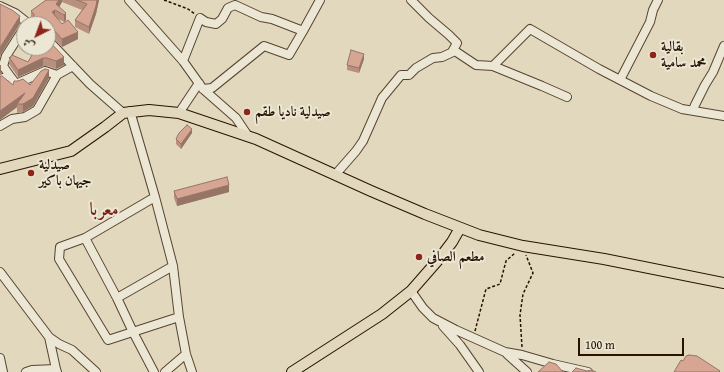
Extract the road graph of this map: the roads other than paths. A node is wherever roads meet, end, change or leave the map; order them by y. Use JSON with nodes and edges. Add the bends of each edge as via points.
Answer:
{"nodes":[{"id":1,"x":129,"y":0,"type":"edge"},
{"id":2,"x":320,"y":0,"type":"edge"},
{"id":3,"x":411,"y":0,"type":"edge"},
{"id":4,"x":658,"y":0,"type":"edge"},
{"id":5,"x":0,"y":6,"type":"edge"},
{"id":6,"x":18,"y":16,"type":"edge"},
{"id":7,"x":303,"y":31,"type":"junction"},
{"id":8,"x":16,"y":41,"type":"edge"},
{"id":9,"x":724,"y":46,"type":"edge"},
{"id":10,"x":56,"y":48,"type":"edge"},
{"id":11,"x":452,"y":52,"type":"junction"},
{"id":12,"x":183,"y":60,"type":"junction"},
{"id":13,"x":73,"y":66,"type":"junction"},
{"id":14,"x":493,"y":66,"type":"junction"},
{"id":15,"x":57,"y":75,"type":"junction"},
{"id":16,"x":10,"y":76,"type":"junction"},
{"id":17,"x":0,"y":79,"type":"edge"},
{"id":18,"x":620,"y":80,"type":"junction"},
{"id":19,"x":201,"y":86,"type":"junction"},
{"id":20,"x":567,"y":97,"type":"dead end"},
{"id":21,"x":693,"y":110,"type":"junction"},
{"id":22,"x":126,"y":112,"type":"junction"},
{"id":23,"x":179,"y":113,"type":"junction"},
{"id":24,"x":724,"y":116,"type":"edge"},
{"id":25,"x":0,"y":126,"type":"edge"},
{"id":26,"x":248,"y":136,"type":"junction"},
{"id":27,"x":0,"y":169,"type":"edge"},
{"id":28,"x":335,"y":175,"type":"junction"},
{"id":29,"x":155,"y":197,"type":"junction"},
{"id":30,"x":460,"y":228,"type":"junction"},
{"id":31,"x":85,"y":238,"type":"junction"},
{"id":32,"x":173,"y":266,"type":"junction"},
{"id":33,"x":0,"y":272,"type":"edge"},
{"id":34,"x":724,"y":282,"type":"edge"},
{"id":35,"x":411,"y":291,"type":"junction"},
{"id":36,"x":117,"y":298,"type":"junction"},
{"id":37,"x":179,"y":317,"type":"junction"},
{"id":38,"x":438,"y":321,"type":"junction"},
{"id":39,"x":133,"y":332,"type":"junction"},
{"id":40,"x":49,"y":337,"type":"junction"},
{"id":41,"x":505,"y":352,"type":"junction"},
{"id":42,"x":186,"y":354,"type":"junction"},
{"id":43,"x":0,"y":358,"type":"edge"},
{"id":44,"x":57,"y":370,"type":"edge"},
{"id":45,"x":4,"y":372,"type":"edge"},
{"id":46,"x":26,"y":372,"type":"edge"},
{"id":47,"x":96,"y":372,"type":"edge"},
{"id":48,"x":154,"y":372,"type":"edge"},
{"id":49,"x":165,"y":372,"type":"edge"},
{"id":50,"x":192,"y":372,"type":"edge"},
{"id":51,"x":292,"y":372,"type":"edge"},
{"id":52,"x":479,"y":372,"type":"edge"},
{"id":53,"x":527,"y":372,"type":"edge"},
{"id":54,"x":588,"y":372,"type":"edge"}],
"edges":[{"from":1,"to":12,"type":"street"},
{"from":2,"to":7,"type":"street"},
{"from":3,"to":11,"type":"street","via":[[457,43]]},
{"from":4,"to":18,"type":"street","via":[[650,22]]},
{"from":5,"to":6,"type":"street"},
{"from":7,"to":12,"type":"street","via":[[235,5],[228,8],[216,24],[200,18]]},
{"from":7,"to":19,"type":"street","via":[[289,55],[264,46],[212,88]]},
{"from":8,"to":16,"type":"street","via":[[3,66]]},
{"from":9,"to":21,"type":"street"},
{"from":10,"to":13,"type":"street"},
{"from":11,"to":14,"type":"street","via":[[455,51],[476,65]]},
{"from":11,"to":28,"type":"street","via":[[433,58],[409,75],[400,75],[382,98],[356,151]]},
{"from":12,"to":19,"type":"street"},
{"from":13,"to":15,"type":"street"},
{"from":13,"to":22,"type":"street","via":[[90,84]]},
{"from":14,"to":18,"type":"street","via":[[530,29]]},
{"from":14,"to":20,"type":"street"},
{"from":15,"to":16,"type":"street","via":[[45,71],[16,84]]},
{"from":15,"to":25,"type":"street","via":[[37,110]]},
{"from":16,"to":17,"type":"street"},
{"from":18,"to":21,"type":"street","via":[[682,109]]},
{"from":19,"to":23,"type":"street"},
{"from":19,"to":26,"type":"street","via":[[236,118]]},
{"from":21,"to":24,"type":"street"},
{"from":22,"to":23,"type":"main road","via":[[149,110]]},
{"from":22,"to":27,"type":"main road","via":[[71,151]]},
{"from":22,"to":29,"type":"street"},
{"from":23,"to":26,"type":"main road"},
{"from":26,"to":28,"type":"main road"},
{"from":28,"to":30,"type":"main road"},
{"from":29,"to":31,"type":"street"},
{"from":29,"to":32,"type":"street"},
{"from":30,"to":34,"type":"main road","via":[[522,246]]},
{"from":30,"to":35,"type":"main road","via":[[439,259]]},
{"from":31,"to":36,"type":"street"},
{"from":31,"to":39,"type":"street","via":[[60,246],[59,259],[108,340]]},
{"from":32,"to":36,"type":"street"},
{"from":32,"to":37,"type":"street"},
{"from":33,"to":40,"type":"street"},
{"from":35,"to":38,"type":"street","via":[[423,308]]},
{"from":35,"to":51,"type":"main road","via":[[382,314]]},
{"from":36,"to":39,"type":"street"},
{"from":37,"to":39,"type":"street"},
{"from":37,"to":42,"type":"street"},
{"from":38,"to":41,"type":"street"},
{"from":38,"to":52,"type":"street","via":[[460,345]]},
{"from":39,"to":48,"type":"street"},
{"from":40,"to":44,"type":"street"},
{"from":40,"to":47,"type":"street","via":[[72,350]]},
{"from":41,"to":53,"type":"street"},
{"from":41,"to":54,"type":"street"},
{"from":42,"to":49,"type":"street"},
{"from":42,"to":50,"type":"street"},
{"from":43,"to":45,"type":"street"},
{"from":44,"to":46,"type":"street"}]}
